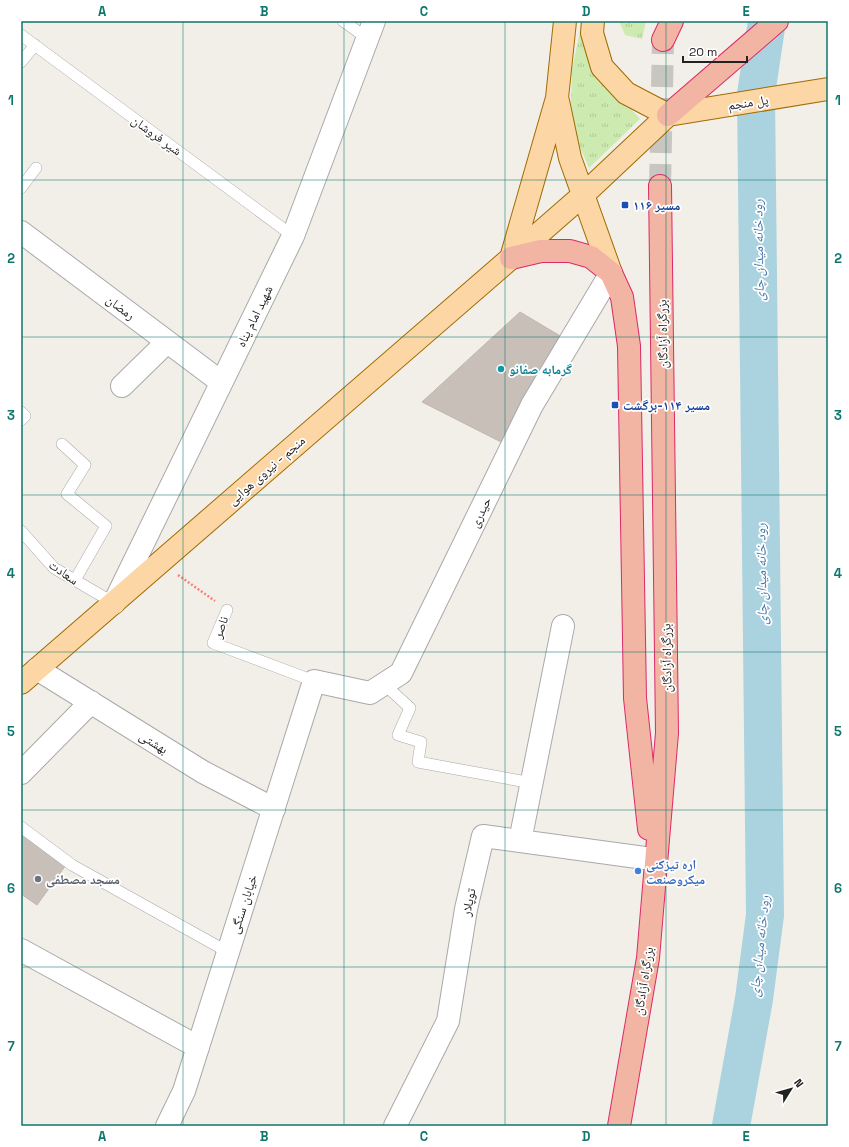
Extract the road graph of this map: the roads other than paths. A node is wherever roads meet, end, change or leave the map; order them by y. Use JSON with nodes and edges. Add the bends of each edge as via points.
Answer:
{"nodes":[{"id":1,"x":343,"y":21,"type":"edge"},
{"id":2,"x":565,"y":21,"type":"edge"},
{"id":3,"x":593,"y":21,"type":"edge"},
{"id":4,"x":776,"y":21,"type":"edge"},
{"id":5,"x":370,"y":30,"type":"edge"},
{"id":6,"x":21,"y":35,"type":"edge"},
{"id":7,"x":35,"y":45,"type":"junction"},
{"id":8,"x":21,"y":62,"type":"edge"},
{"id":9,"x":828,"y":89,"type":"edge"},
{"id":10,"x":558,"y":98,"type":"junction"},
{"id":11,"x":668,"y":115,"type":"junction"},
{"id":12,"x":36,"y":168,"type":"dead end"},
{"id":13,"x":660,"y":186,"type":"tunnel mouth"},
{"id":14,"x":21,"y":188,"type":"edge"},
{"id":15,"x":583,"y":195,"type":"junction"},
{"id":16,"x":293,"y":236,"type":"junction"},
{"id":17,"x":24,"y":239,"type":"edge"},
{"id":18,"x":511,"y":258,"type":"junction"},
{"id":19,"x":611,"y":273,"type":"junction"},
{"id":20,"x":168,"y":342,"type":"junction"},
{"id":21,"x":221,"y":382,"type":"junction"},
{"id":22,"x":122,"y":386,"type":"dead end"},
{"id":23,"x":21,"y":412,"type":"edge"},
{"id":24,"x":21,"y":420,"type":"edge"},
{"id":25,"x":62,"y":444,"type":"dead end"},
{"id":26,"x":21,"y":531,"type":"edge"},
{"id":27,"x":75,"y":580,"type":"junction"},
{"id":28,"x":114,"y":602,"type":"junction"},
{"id":29,"x":227,"y":610,"type":"road end"},
{"id":30,"x":563,"y":626,"type":"dead end"},
{"id":31,"x":37,"y":669,"type":"junction"},
{"id":32,"x":314,"y":681,"type":"junction"},
{"id":33,"x":21,"y":683,"type":"edge"},
{"id":34,"x":384,"y":684,"type":"junction"},
{"id":35,"x":90,"y":702,"type":"junction"},
{"id":36,"x":21,"y":773,"type":"edge"},
{"id":37,"x":532,"y":783,"type":"junction"},
{"id":38,"x":274,"y":809,"type":"junction"},
{"id":39,"x":21,"y":827,"type":"edge"},
{"id":40,"x":520,"y":842,"type":"junction"},
{"id":41,"x":653,"y":870,"type":"junction"},
{"id":42,"x":21,"y":950,"type":"edge"},
{"id":43,"x":228,"y":952,"type":"junction"},
{"id":44,"x":198,"y":1047,"type":"junction"},
{"id":45,"x":167,"y":1126,"type":"edge"},
{"id":46,"x":395,"y":1126,"type":"edge"},
{"id":47,"x":619,"y":1126,"type":"edge"}],
"edges":[{"from":1,"to":5,"type":"lane"},
{"from":2,"to":10,"type":"main road"},
{"from":3,"to":11,"type":"main road","via":[[592,33],[602,67],[626,93]]},
{"from":4,"to":11,"type":"highway"},
{"from":5,"to":16,"type":"street","name":"شهید امام پناه"},
{"from":6,"to":7,"type":"lane","name":"شیر فروشان"},
{"from":7,"to":8,"type":"lane"},
{"from":7,"to":16,"type":"lane","name":"شیر فروشان"},
{"from":9,"to":11,"type":"main road","name":"پل منجم"},
{"from":10,"to":15,"type":"main road","via":[[570,158]]},
{"from":10,"to":18,"type":"main road"},
{"from":11,"to":15,"type":"main road","name":"منجم - نیروی هوایی"},
{"from":12,"to":14,"type":"lane"},
{"from":13,"to":41,"type":"highway","name":"بزرگراه آزادگان","via":[[667,733]]},
{"from":15,"to":18,"type":"main road","name":"منجم - نیروی هوایی"},
{"from":15,"to":19,"type":"main road"},
{"from":16,"to":21,"type":"street","name":"شهید امام پناه"},
{"from":17,"to":20,"type":"street","name":"رمضان"},
{"from":18,"to":19,"type":"highway","via":[[541,251],[570,251],[591,257]]},
{"from":18,"to":28,"type":"main road","name":"منجم - نیروی هوایی"},
{"from":19,"to":34,"type":"street","name":"حیدری","via":[[532,405],[401,674]]},
{"from":19,"to":41,"type":"highway","via":[[622,297],[629,346],[635,698]]},
{"from":20,"to":21,"type":"street","name":"رمضان"},
{"from":20,"to":22,"type":"street"},
{"from":21,"to":28,"type":"street","name":"شهید امام پناه"},
{"from":23,"to":24,"type":"lane","via":[[25,416]]},
{"from":25,"to":27,"type":"lane","via":[[85,465],[67,494],[106,526]]},
{"from":26,"to":27,"type":"lane","name":"سعادت","via":[[54,568]]},
{"from":27,"to":28,"type":"lane","name":"سعادت"},
{"from":28,"to":31,"type":"main road","name":"منجم - نیروی هوایی"},
{"from":29,"to":32,"type":"lane","name":"ناصر","via":[[214,643]]},
{"from":30,"to":37,"type":"street"},
{"from":31,"to":33,"type":"main road","name":"منجم - نیروی هوایی"},
{"from":31,"to":35,"type":"street","name":"بهشتی"},
{"from":32,"to":34,"type":"street","name":"حیدری","via":[[370,693]]},
{"from":32,"to":38,"type":"street","name":"خیابان سنگی"},
{"from":34,"to":37,"type":"lane","via":[[410,708],[398,735],[420,742],[418,762]]},
{"from":35,"to":36,"type":"street"},
{"from":35,"to":38,"type":"street","name":"بهشتی","via":[[203,772]]},
{"from":37,"to":40,"type":"street"},
{"from":38,"to":43,"type":"street","name":"خیابان سنگی"},
{"from":39,"to":43,"type":"lane","via":[[72,865]]},
{"from":40,"to":41,"type":"street","name":"توپلار"},
{"from":40,"to":46,"type":"street","name":"توپلار","via":[[483,836],[466,909],[448,1021]]},
{"from":41,"to":47,"type":"highway","name":"بزرگراه آزادگان","via":[[648,958]]},
{"from":42,"to":44,"type":"street"},
{"from":43,"to":44,"type":"street","name":"خیابان سنگی"},
{"from":44,"to":45,"type":"street","name":"خیابان سنگی","via":[[184,1091]]}]}
